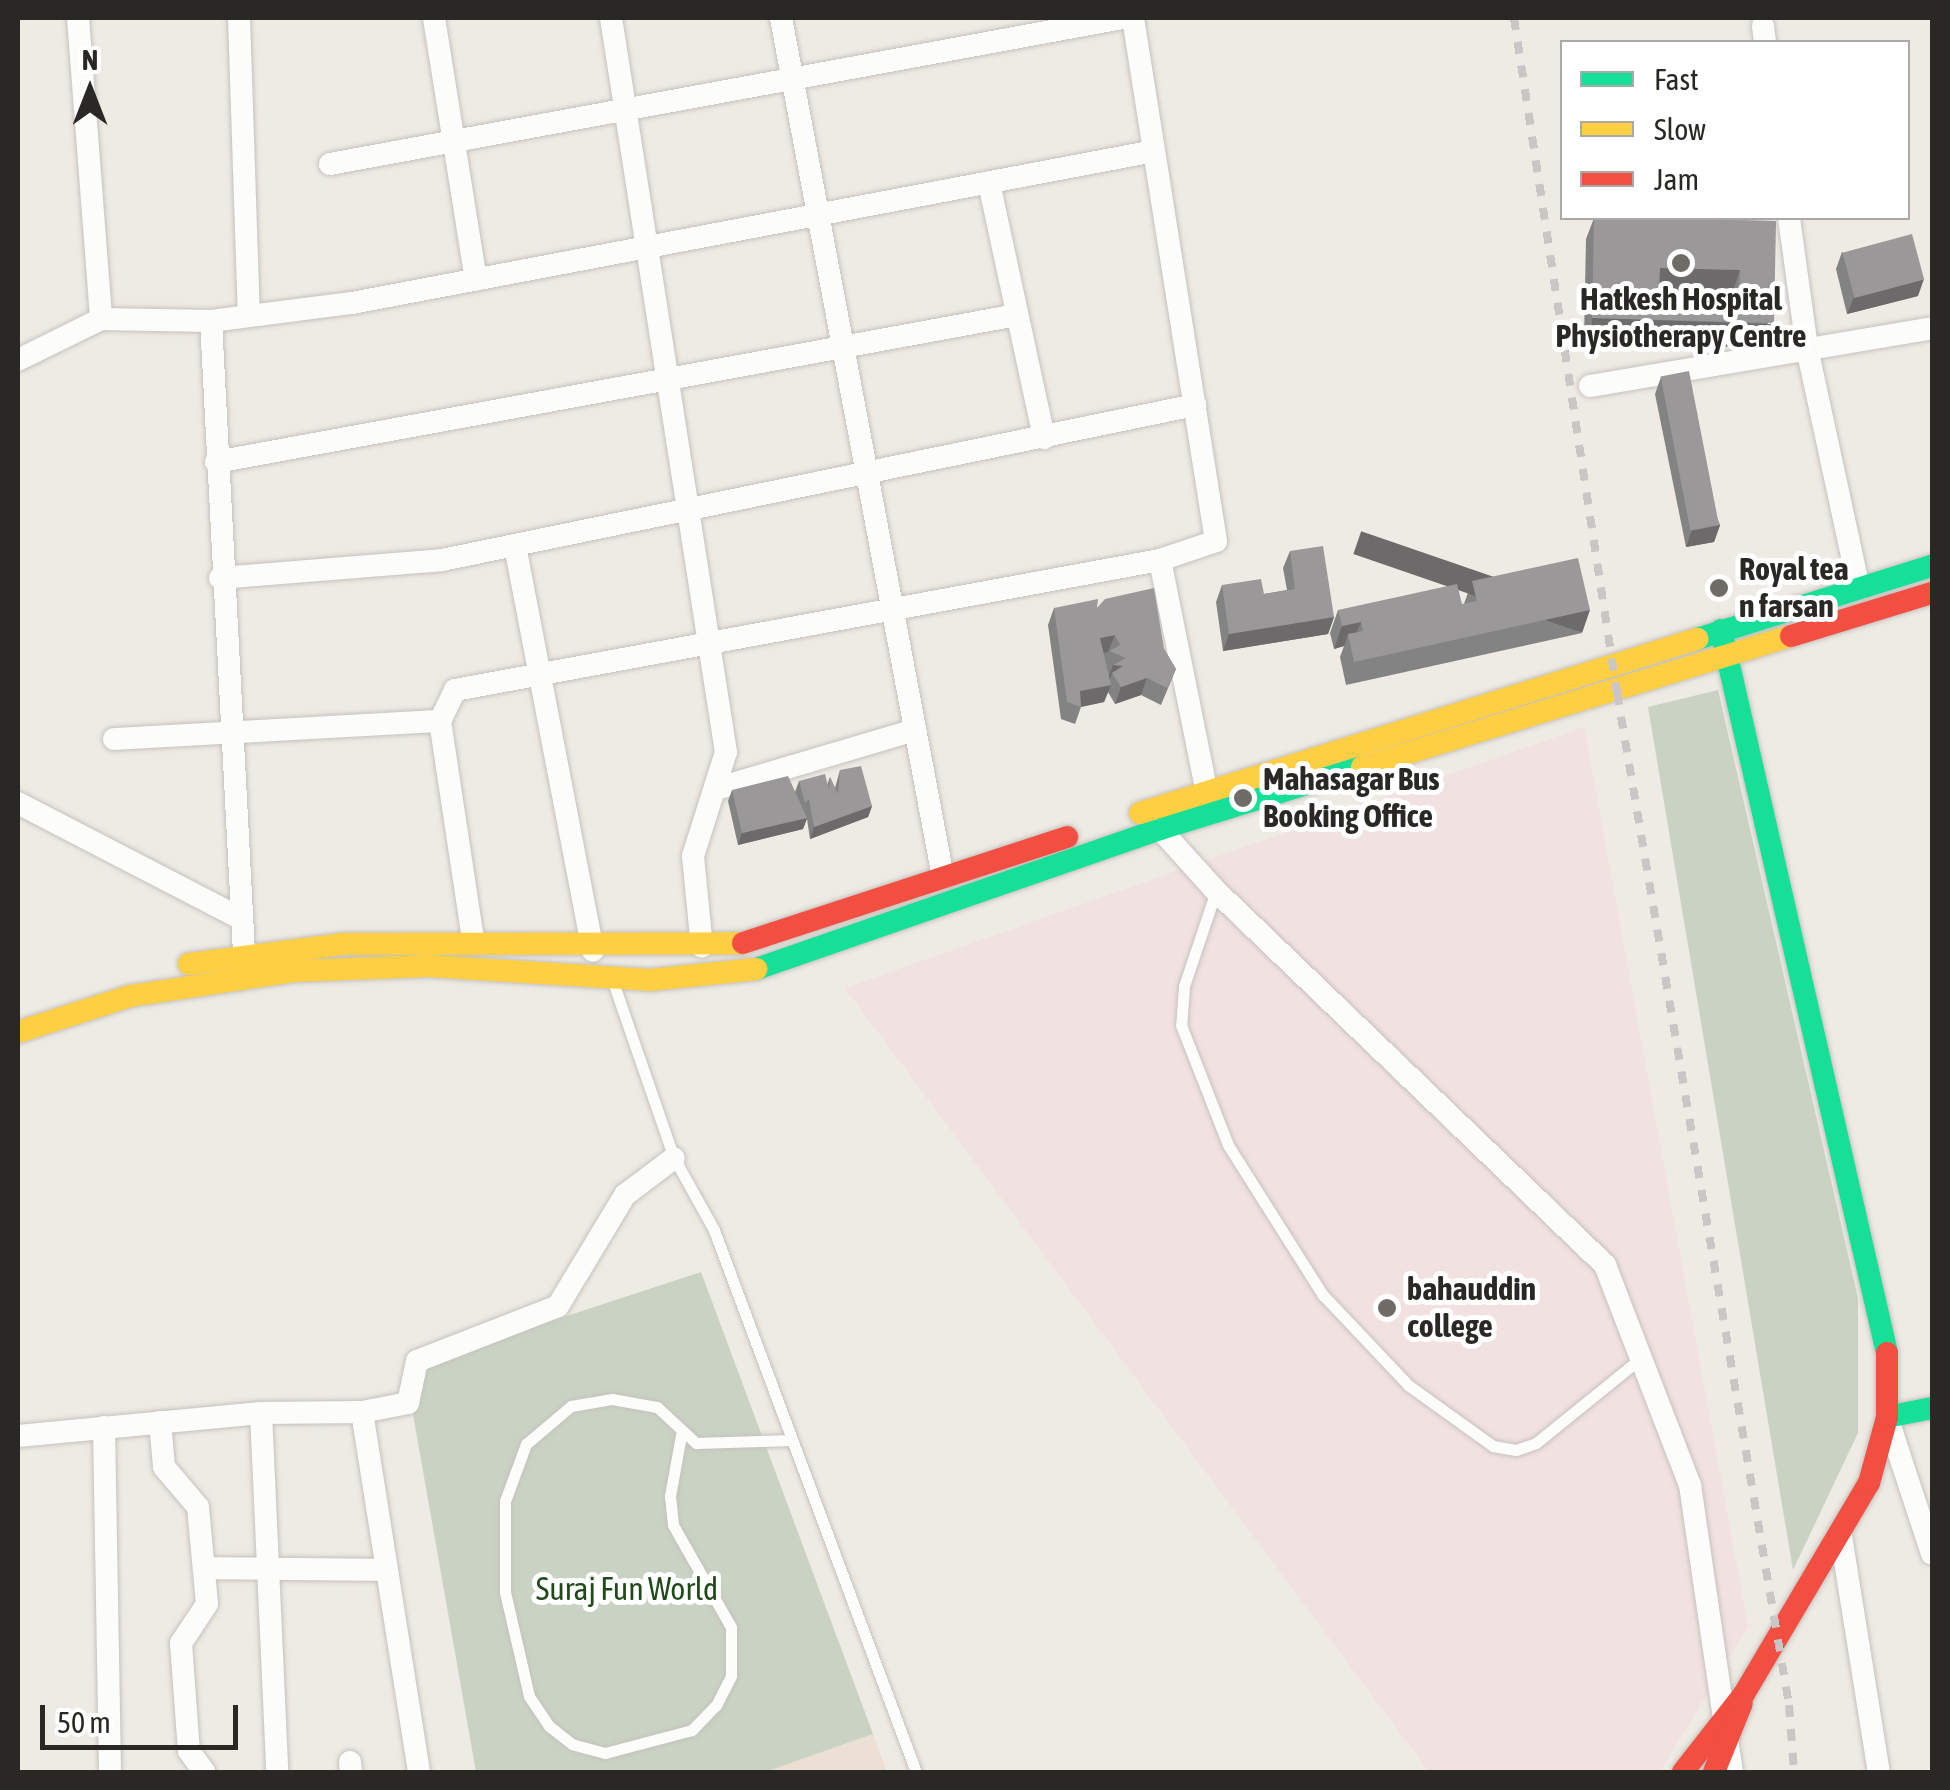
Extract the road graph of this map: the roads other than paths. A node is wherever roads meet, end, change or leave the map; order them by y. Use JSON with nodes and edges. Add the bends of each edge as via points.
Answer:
{"nodes":[{"id":1,"x":78,"y":18,"type":"edge"},
{"id":2,"x":239,"y":18,"type":"edge"},
{"id":3,"x":434,"y":18,"type":"edge"},
{"id":4,"x":611,"y":18,"type":"edge"},
{"id":5,"x":781,"y":18,"type":"edge"},
{"id":6,"x":1122,"y":18,"type":"edge"},
{"id":7,"x":1133,"y":18,"type":"edge"},
{"id":8,"x":790,"y":79,"type":"junction"},
{"id":9,"x":626,"y":109,"type":"junction"},
{"id":10,"x":450,"y":142,"type":"junction"},
{"id":11,"x":1154,"y":151,"type":"junction"},
{"id":12,"x":330,"y":164,"type":"dead end"},
{"id":13,"x":989,"y":183,"type":"junction"},
{"id":14,"x":816,"y":216,"type":"junction"},
{"id":15,"x":1789,"y":220,"type":"edge"},
{"id":16,"x":647,"y":247,"type":"junction"},
{"id":17,"x":476,"y":280,"type":"junction"},
{"id":18,"x":1017,"y":315,"type":"junction"},
{"id":19,"x":250,"y":316,"type":"junction"},
{"id":20,"x":101,"y":320,"type":"junction"},
{"id":21,"x":210,"y":321,"type":"junction"},
{"id":22,"x":1932,"y":328,"type":"edge"},
{"id":23,"x":840,"y":348,"type":"junction"},
{"id":24,"x":1807,"y":348,"type":"junction"},
{"id":25,"x":18,"y":360,"type":"edge"},
{"id":26,"x":668,"y":380,"type":"junction"},
{"id":27,"x":1590,"y":386,"type":"dead end"},
{"id":28,"x":1195,"y":406,"type":"junction"},
{"id":29,"x":1044,"y":438,"type":"junction"},
{"id":30,"x":216,"y":462,"type":"junction"},
{"id":31,"x":865,"y":478,"type":"junction"},
{"id":32,"x":688,"y":512,"type":"junction"},
{"id":33,"x":515,"y":546,"type":"junction"},
{"id":34,"x":1160,"y":560,"type":"junction"},
{"id":35,"x":1932,"y":566,"type":"edge"},
{"id":36,"x":220,"y":578,"type":"junction"},
{"id":37,"x":1859,"y":588,"type":"junction"},
{"id":38,"x":1932,"y":593,"type":"edge"},
{"id":39,"x":890,"y":610,"type":"junction"},
{"id":40,"x":1721,"y":630,"type":"junction"},
{"id":41,"x":708,"y":644,"type":"junction"},
{"id":42,"x":1729,"y":653,"type":"junction"},
{"id":43,"x":543,"y":674,"type":"junction"},
{"id":44,"x":440,"y":721,"type":"junction"},
{"id":45,"x":912,"y":731,"type":"junction"},
{"id":46,"x":232,"y":732,"type":"junction"},
{"id":47,"x":114,"y":739,"type":"dead end"},
{"id":48,"x":720,"y":788,"type":"junction"},
{"id":49,"x":1206,"y":789,"type":"junction"},
{"id":50,"x":18,"y":803,"type":"edge"},
{"id":51,"x":1160,"y":829,"type":"junction"},
{"id":52,"x":944,"y":877,"type":"junction"},
{"id":53,"x":1216,"y":891,"type":"junction"},
{"id":54,"x":242,"y":918,"type":"junction"},
{"id":55,"x":472,"y":940,"type":"junction"},
{"id":56,"x":588,"y":945,"type":"junction"},
{"id":57,"x":702,"y":948,"type":"junction"},
{"id":58,"x":244,"y":953,"type":"junction"},
{"id":59,"x":610,"y":974,"type":"junction"},
{"id":60,"x":34,"y":1000,"type":"dead end"},
{"id":61,"x":18,"y":1032,"type":"edge"},
{"id":62,"x":674,"y":1158,"type":"junction"},
{"id":63,"x":1641,"y":1358,"type":"junction"},
{"id":64,"x":1932,"y":1408,"type":"edge"},
{"id":65,"x":261,"y":1412,"type":"junction"},
{"id":66,"x":362,"y":1412,"type":"junction"},
{"id":67,"x":1887,"y":1417,"type":"junction"},
{"id":68,"x":160,"y":1422,"type":"junction"},
{"id":69,"x":104,"y":1428,"type":"junction"},
{"id":70,"x":682,"y":1435,"type":"junction"},
{"id":71,"x":18,"y":1436,"type":"edge"},
{"id":72,"x":792,"y":1440,"type":"junction"},
{"id":73,"x":1841,"y":1536,"type":"junction"},
{"id":74,"x":1932,"y":1554,"type":"edge"},
{"id":75,"x":204,"y":1568,"type":"junction"},
{"id":76,"x":268,"y":1569,"type":"junction"},
{"id":77,"x":384,"y":1570,"type":"junction"},
{"id":78,"x":1744,"y":1694,"type":"junction"},
{"id":79,"x":1726,"y":1712,"type":"junction"},
{"id":80,"x":1728,"y":1745,"type":"junction"},
{"id":81,"x":110,"y":1772,"type":"edge"},
{"id":82,"x":204,"y":1772,"type":"edge"},
{"id":83,"x":276,"y":1772,"type":"edge"},
{"id":84,"x":418,"y":1772,"type":"edge"},
{"id":85,"x":916,"y":1772,"type":"edge"},
{"id":86,"x":1683,"y":1772,"type":"edge"},
{"id":87,"x":1714,"y":1772,"type":"edge"},
{"id":88,"x":1732,"y":1772,"type":"edge"},
{"id":89,"x":1880,"y":1772,"type":"edge"}],
"edges":[{"from":1,"to":20,"type":"street"},
{"from":2,"to":19,"type":"street"},
{"from":3,"to":10,"type":"street"},
{"from":4,"to":9,"type":"street"},
{"from":5,"to":8,"type":"street"},
{"from":6,"to":8,"type":"street"},
{"from":7,"to":11,"type":"street"},
{"from":8,"to":9,"type":"street"},
{"from":8,"to":14,"type":"street"},
{"from":9,"to":10,"type":"street"},
{"from":9,"to":16,"type":"street"},
{"from":10,"to":12,"type":"street"},
{"from":10,"to":17,"type":"street"},
{"from":11,"to":13,"type":"street"},
{"from":11,"to":28,"type":"street"},
{"from":13,"to":14,"type":"street"},
{"from":13,"to":18,"type":"street"},
{"from":14,"to":16,"type":"street"},
{"from":14,"to":23,"type":"street"},
{"from":15,"to":24,"type":"street"},
{"from":16,"to":17,"type":"street"},
{"from":16,"to":26,"type":"street"},
{"from":17,"to":19,"type":"street"},
{"from":18,"to":23,"type":"street"},
{"from":18,"to":29,"type":"street"},
{"from":19,"to":21,"type":"street"},
{"from":20,"to":21,"type":"street"},
{"from":20,"to":25,"type":"street"},
{"from":21,"to":30,"type":"street"},
{"from":22,"to":24,"type":"street"},
{"from":23,"to":26,"type":"street"},
{"from":23,"to":31,"type":"street"},
{"from":24,"to":27,"type":"street"},
{"from":24,"to":37,"type":"street"},
{"from":26,"to":30,"type":"street"},
{"from":26,"to":32,"type":"street"},
{"from":28,"to":29,"type":"street"},
{"from":28,"to":34,"type":"street","via":[[1216,541]]},
{"from":29,"to":31,"type":"street"},
{"from":30,"to":36,"type":"street"},
{"from":31,"to":32,"type":"street"},
{"from":31,"to":39,"type":"street"},
{"from":32,"to":33,"type":"street"},
{"from":32,"to":41,"type":"street"},
{"from":33,"to":36,"type":"street","via":[[442,560]]},
{"from":33,"to":43,"type":"street"},
{"from":34,"to":39,"type":"street"},
{"from":34,"to":49,"type":"street"},
{"from":35,"to":37,"type":"main road"},
{"from":36,"to":46,"type":"street"},
{"from":37,"to":40,"type":"main road"},
{"from":38,"to":42,"type":"main road"},
{"from":39,"to":41,"type":"street"},
{"from":39,"to":45,"type":"street"},
{"from":40,"to":42,"type":"main road"},
{"from":40,"to":49,"type":"main road"},
{"from":41,"to":43,"type":"street"},
{"from":41,"to":48,"type":"street","via":[[726,752]]},
{"from":42,"to":51,"type":"main road","via":[[1329,782]]},
{"from":42,"to":67,"type":"main road","via":[[1886,1346]]},
{"from":43,"to":44,"type":"street","via":[[454,690]]},
{"from":43,"to":56,"type":"street"},
{"from":44,"to":46,"type":"street"},
{"from":44,"to":55,"type":"street"},
{"from":45,"to":48,"type":"street"},
{"from":45,"to":52,"type":"street"},
{"from":46,"to":47,"type":"street"},
{"from":46,"to":54,"type":"street"},
{"from":48,"to":57,"type":"street","via":[[700,821],[693,856]]},
{"from":49,"to":52,"type":"main road"},
{"from":50,"to":54,"type":"street"},
{"from":51,"to":53,"type":"street"},
{"from":51,"to":59,"type":"main road","via":[[760,969],[650,980]]},
{"from":52,"to":57,"type":"main road","via":[[761,941]]},
{"from":53,"to":63,"type":"street","via":[[1605,1265]]},
{"from":53,"to":63,"type":"lane","via":[[1184,986],[1181,1025],[1228,1145],[1324,1295],[1408,1384],[1493,1446],[1516,1450],[1536,1443]]},
{"from":54,"to":58,"type":"street"},
{"from":55,"to":56,"type":"main road"},
{"from":55,"to":58,"type":"main road"},
{"from":56,"to":57,"type":"main road"},
{"from":56,"to":59,"type":"street"},
{"from":58,"to":60,"type":"main road"},
{"from":59,"to":61,"type":"main road","via":[[429,966],[293,970],[130,996]]},
{"from":59,"to":62,"type":"lane"},
{"from":62,"to":66,"type":"street","via":[[625,1195],[558,1306],[416,1361],[408,1402]]},
{"from":62,"to":72,"type":"lane","via":[[714,1230]]},
{"from":63,"to":79,"type":"street","via":[[1690,1486]]},
{"from":64,"to":67,"type":"main road"},
{"from":65,"to":66,"type":"street"},
{"from":65,"to":68,"type":"street"},
{"from":65,"to":76,"type":"street"},
{"from":66,"to":77,"type":"street"},
{"from":67,"to":73,"type":"main road","via":[[1869,1483]]},
{"from":67,"to":74,"type":"street"},
{"from":68,"to":69,"type":"street"},
{"from":68,"to":75,"type":"street","via":[[164,1467],[198,1507]]},
{"from":69,"to":71,"type":"street"},
{"from":69,"to":81,"type":"street"},
{"from":70,"to":70,"type":"lane","via":[[670,1496],[673,1525],[731,1628],[731,1676],[692,1730],[606,1753],[572,1744],[549,1726],[530,1696],[514,1648],[504,1530],[514,1472],[526,1444],[572,1406],[636,1398],[657,1407]]},
{"from":70,"to":72,"type":"lane","via":[[721,1447]]},
{"from":72,"to":85,"type":"lane"},
{"from":73,"to":78,"type":"main road"},
{"from":73,"to":89,"type":"street"},
{"from":75,"to":76,"type":"street"},
{"from":75,"to":82,"type":"street","via":[[207,1604],[181,1643],[188,1752]]},
{"from":76,"to":77,"type":"street"},
{"from":76,"to":83,"type":"street"},
{"from":77,"to":84,"type":"street"},
{"from":78,"to":79,"type":"main road"},
{"from":78,"to":80,"type":"main road"},
{"from":79,"to":80,"type":"street"},
{"from":79,"to":86,"type":"main road"},
{"from":80,"to":87,"type":"main road"},
{"from":80,"to":88,"type":"street"}]}
